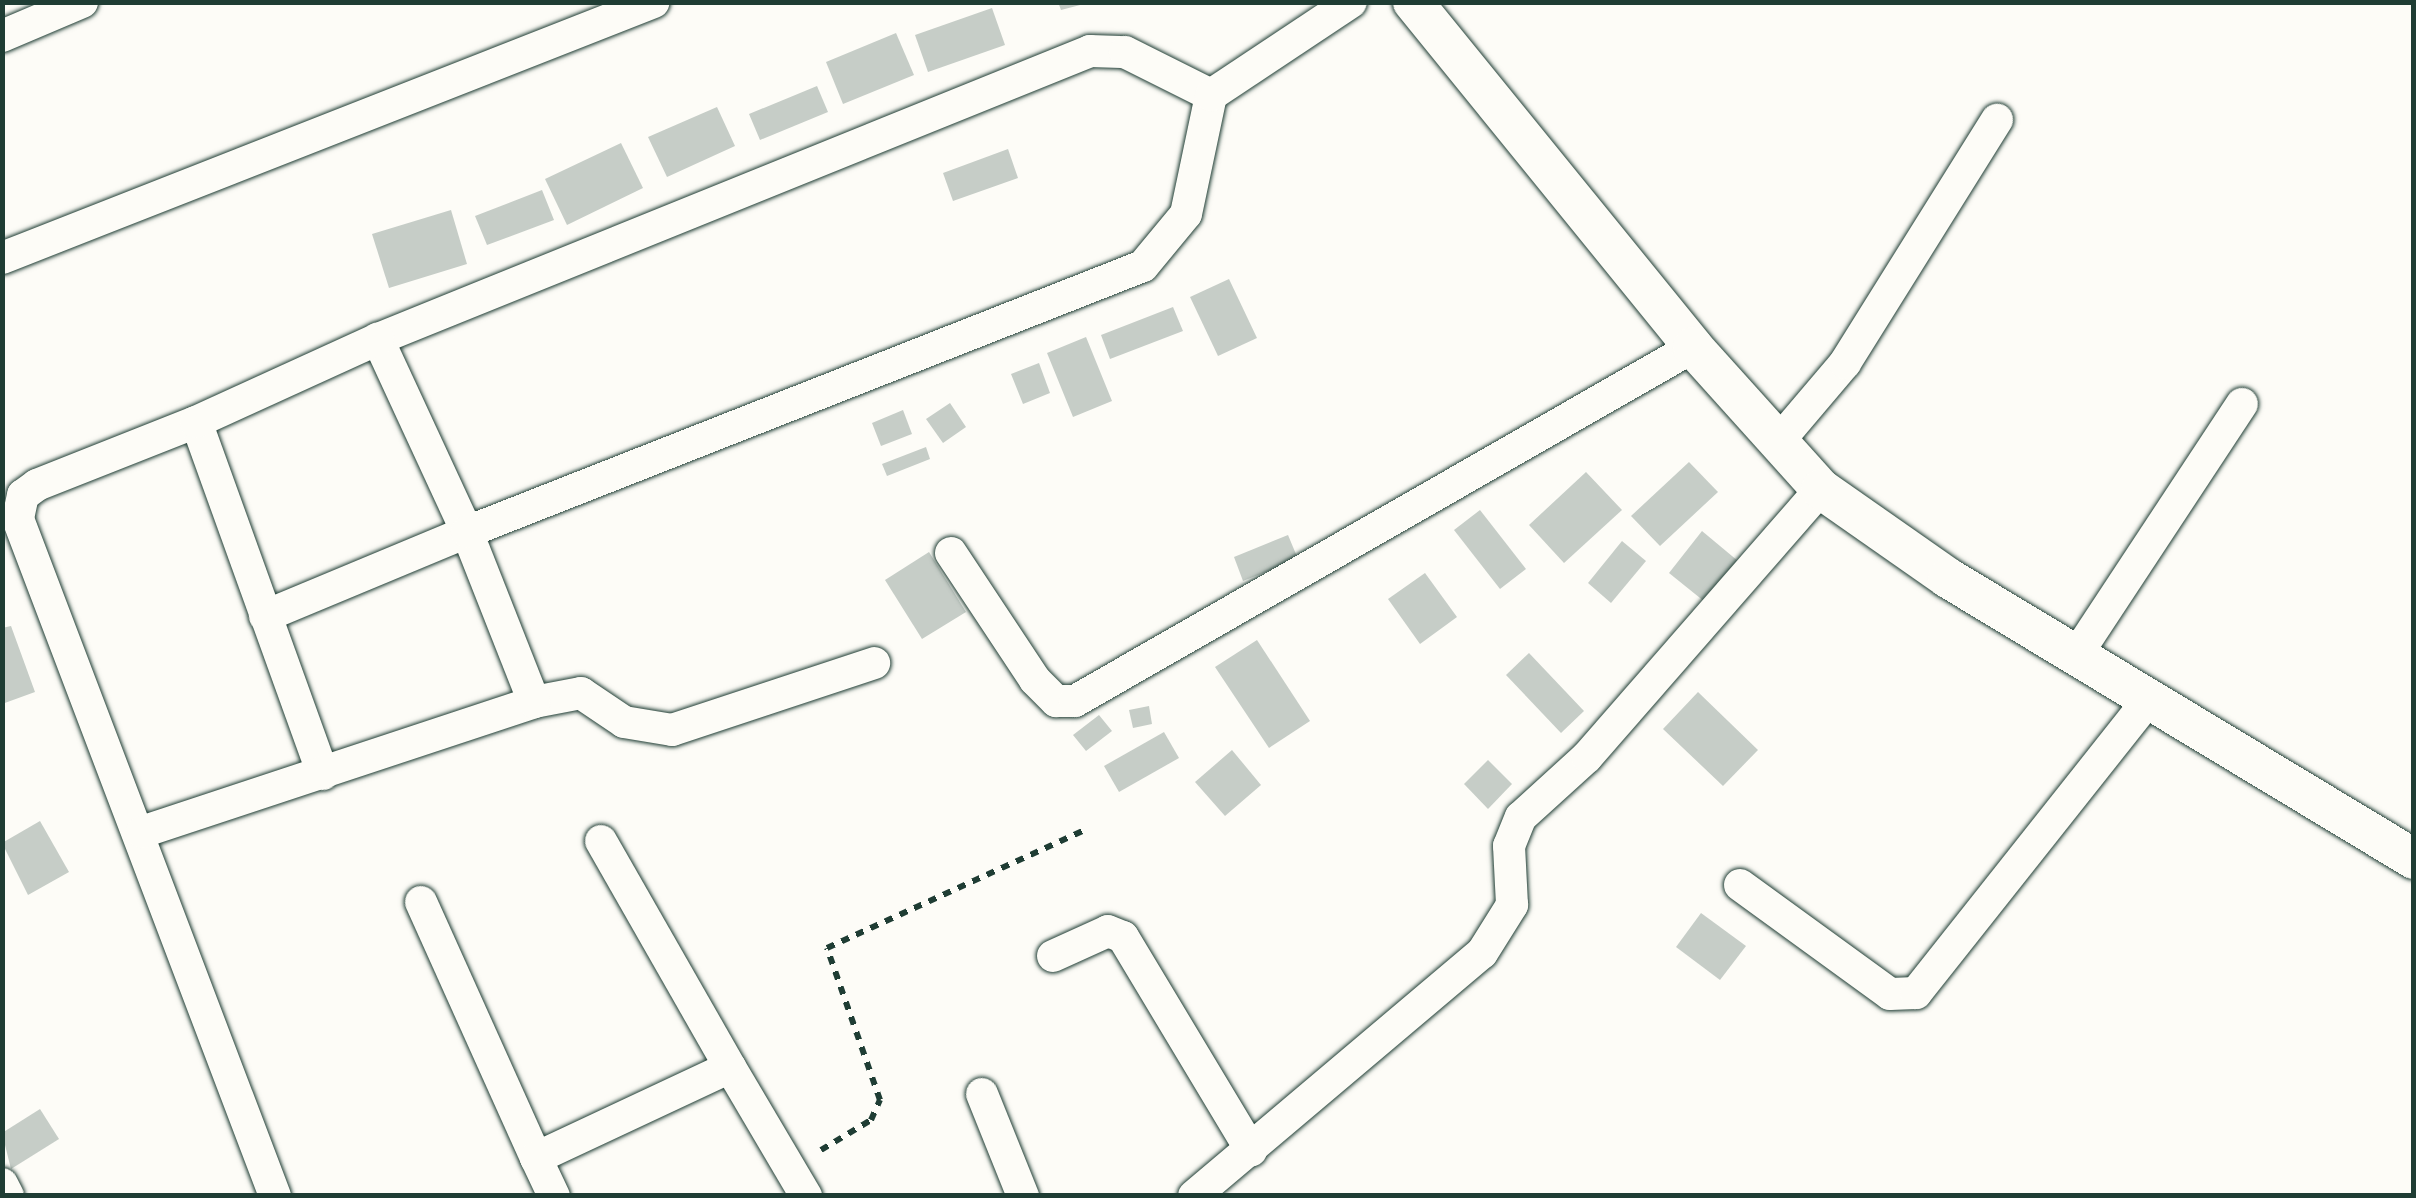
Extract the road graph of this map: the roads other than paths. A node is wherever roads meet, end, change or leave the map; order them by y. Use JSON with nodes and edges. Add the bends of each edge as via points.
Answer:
{"nodes":[{"id":1,"x":82,"y":2,"type":"edge"},
{"id":2,"x":654,"y":2,"type":"edge"},
{"id":3,"x":1351,"y":2,"type":"edge"},
{"id":4,"x":1412,"y":2,"type":"edge"},
{"id":5,"x":2,"y":36,"type":"edge"},
{"id":6,"x":1211,"y":95,"type":"junction"},
{"id":7,"x":1997,"y":120,"type":"dead end"},
{"id":8,"x":2,"y":258,"type":"edge"},
{"id":9,"x":378,"y":339,"type":"junction"},
{"id":10,"x":1693,"y":347,"type":"junction"},
{"id":11,"x":2242,"y":404,"type":"dead end"},
{"id":12,"x":196,"y":422,"type":"junction"},
{"id":13,"x":1778,"y":442,"type":"junction"},
{"id":14,"x":1822,"y":489,"type":"junction"},
{"id":15,"x":466,"y":532,"type":"junction"},
{"id":16,"x":951,"y":553,"type":"dead end"},
{"id":17,"x":266,"y":616,"type":"junction"},
{"id":18,"x":2079,"y":651,"type":"junction"},
{"id":19,"x":874,"y":664,"type":"dead end"},
{"id":20,"x":2151,"y":697,"type":"junction"},
{"id":21,"x":534,"y":702,"type":"junction"},
{"id":22,"x":323,"y":774,"type":"junction"},
{"id":23,"x":142,"y":832,"type":"junction"},
{"id":24,"x":600,"y":841,"type":"dead end"},
{"id":25,"x":2414,"y":859,"type":"edge"},
{"id":26,"x":1740,"y":885,"type":"dead end"},
{"id":27,"x":421,"y":902,"type":"dead end"},
{"id":28,"x":1053,"y":956,"type":"dead end"},
{"id":29,"x":730,"y":1066,"type":"junction"},
{"id":30,"x":982,"y":1094,"type":"dead end"},
{"id":31,"x":1251,"y":1150,"type":"junction"},
{"id":32,"x":536,"y":1158,"type":"junction"},
{"id":33,"x":798,"y":1182,"type":"edge"},
{"id":34,"x":2,"y":1184,"type":"edge"},
{"id":35,"x":8,"y":1196,"type":"edge"},
{"id":36,"x":276,"y":1196,"type":"edge"},
{"id":37,"x":554,"y":1196,"type":"edge"},
{"id":38,"x":1023,"y":1196,"type":"edge"},
{"id":39,"x":1194,"y":1196,"type":"edge"}],
"edges":[{"from":1,"to":5,"type":"street"},
{"from":2,"to":8,"type":"street"},
{"from":3,"to":6,"type":"street"},
{"from":4,"to":10,"type":"street"},
{"from":6,"to":9,"type":"street","via":[[1125,52],[1090,51]]},
{"from":6,"to":15,"type":"street","via":[[1186,214],[1144,266]]},
{"from":7,"to":13,"type":"street","via":[[1845,363]]},
{"from":9,"to":12,"type":"street"},
{"from":9,"to":15,"type":"street"},
{"from":10,"to":13,"type":"street"},
{"from":10,"to":16,"type":"street","via":[[1075,701],[1056,701],[1035,680]]},
{"from":11,"to":18,"type":"street"},
{"from":12,"to":17,"type":"street"},
{"from":12,"to":23,"type":"street","via":[[37,486],[18,504],[25,542]]},
{"from":13,"to":14,"type":"street"},
{"from":14,"to":18,"type":"street","via":[[1948,578]]},
{"from":14,"to":31,"type":"street","via":[[1586,757],[1521,816],[1509,846],[1512,905],[1493,940]]},
{"from":15,"to":17,"type":"street"},
{"from":15,"to":21,"type":"street"},
{"from":17,"to":22,"type":"street"},
{"from":18,"to":20,"type":"street"},
{"from":19,"to":21,"type":"street","via":[[672,730],[624,722],[582,692]]},
{"from":20,"to":25,"type":"street"},
{"from":20,"to":26,"type":"street","via":[[1916,993],[1890,994]]},
{"from":21,"to":22,"type":"street"},
{"from":22,"to":23,"type":"street"},
{"from":23,"to":36,"type":"street"},
{"from":24,"to":29,"type":"street"},
{"from":27,"to":32,"type":"street"},
{"from":28,"to":31,"type":"street","via":[[1108,931],[1124,937]]},
{"from":29,"to":32,"type":"street"},
{"from":29,"to":33,"type":"street"},
{"from":30,"to":38,"type":"street"},
{"from":31,"to":39,"type":"street"},
{"from":32,"to":37,"type":"street"},
{"from":34,"to":35,"type":"street"}]}
